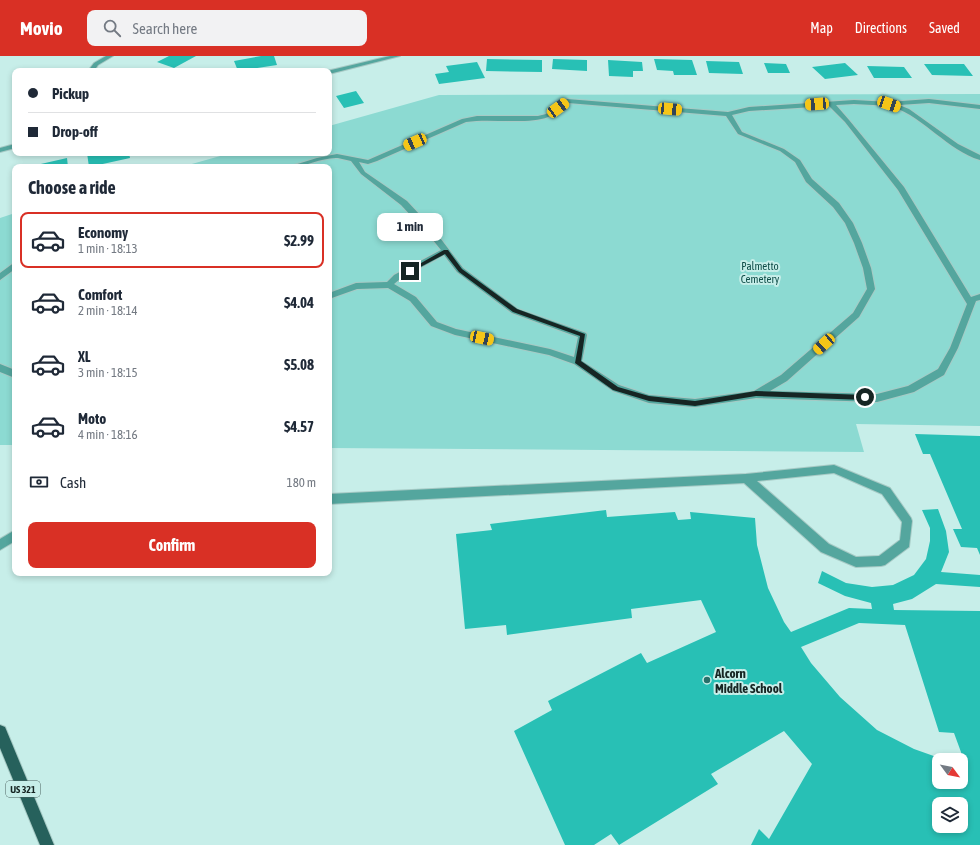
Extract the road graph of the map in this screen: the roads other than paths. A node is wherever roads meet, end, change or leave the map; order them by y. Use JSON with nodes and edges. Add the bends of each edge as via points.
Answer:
{"nodes":[{"id":1,"x":110,"y":56,"type":"edge"},
{"id":2,"x":397,"y":56,"type":"edge"},
{"id":3,"x":93,"y":68,"type":"edge"},
{"id":4,"x":332,"y":71,"type":"edge"},
{"id":5,"x":831,"y":104,"type":"junction"},
{"id":6,"x":889,"y":104,"type":"junction"},
{"id":7,"x":980,"y":107,"type":"edge"},
{"id":8,"x":728,"y":114,"type":"junction"},
{"id":9,"x":12,"y":147,"type":"edge"},
{"id":10,"x":0,"y":150,"type":"edge"},
{"id":11,"x":980,"y":158,"type":"edge"},
{"id":12,"x":354,"y":160,"type":"junction"},
{"id":13,"x":303,"y":164,"type":"edge"},
{"id":14,"x":446,"y":251,"type":"junction"},
{"id":15,"x":12,"y":267,"type":"edge"},
{"id":16,"x":0,"y":277,"type":"edge"},
{"id":17,"x":389,"y":285,"type":"junction"},
{"id":18,"x":332,"y":295,"type":"edge"},
{"id":19,"x":980,"y":297,"type":"edge"},
{"id":20,"x":971,"y":304,"type":"junction"},
{"id":21,"x":577,"y":362,"type":"junction"},
{"id":22,"x":0,"y":368,"type":"edge"},
{"id":23,"x":12,"y":373,"type":"edge"},
{"id":24,"x":756,"y":394,"type":"junction"},
{"id":25,"x":746,"y":478,"type":"junction"},
{"id":26,"x":332,"y":499,"type":"edge"},
{"id":27,"x":12,"y":537,"type":"edge"},
{"id":28,"x":0,"y":546,"type":"edge"},
{"id":29,"x":0,"y":732,"type":"edge"},
{"id":30,"x":47,"y":845,"type":"edge"}],
"edges":[{"from":1,"to":3,"type":"street"},
{"from":2,"to":4,"type":"street"},
{"from":5,"to":6,"type":"street"},
{"from":5,"to":8,"type":"street","via":[[749,109]]},
{"from":5,"to":20,"type":"street","via":[[901,189]]},
{"from":6,"to":7,"type":"street","via":[[929,101]]},
{"from":6,"to":11,"type":"street","via":[[907,110]]},
{"from":8,"to":12,"type":"street","via":[[567,101],[548,115],[539,118],[464,120],[375,160]]},
{"from":8,"to":24,"type":"street","via":[[740,133],[782,150],[798,161],[809,180],[836,205],[849,223],[858,243],[871,289],[856,315],[784,378]]},
{"from":9,"to":10,"type":"street"},
{"from":12,"to":13,"type":"street","via":[[337,156]]},
{"from":12,"to":14,"type":"street","via":[[363,173],[404,203]]},
{"from":14,"to":17,"type":"street","via":[[398,277]]},
{"from":14,"to":21,"type":"street","via":[[460,270],[515,311],[583,335]]},
{"from":15,"to":16,"type":"street"},
{"from":17,"to":18,"type":"street","via":[[356,286]]},
{"from":17,"to":21,"type":"street","via":[[413,299],[434,324],[455,332],[550,352]]},
{"from":19,"to":20,"type":"street","via":[[973,299]]},
{"from":20,"to":24,"type":"street","via":[[954,348],[941,372],[912,389],[877,398]]},
{"from":21,"to":24,"type":"street","via":[[616,388],[649,399],[695,403]]},
{"from":22,"to":23,"type":"street"},
{"from":25,"to":25,"type":"street","via":[[834,469],[886,491],[907,521],[905,543],[881,561],[856,562],[824,548]]},
{"from":25,"to":26,"type":"street"},
{"from":27,"to":28,"type":"street"},
{"from":29,"to":30,"type":"main road","number":"US 321"}]}
